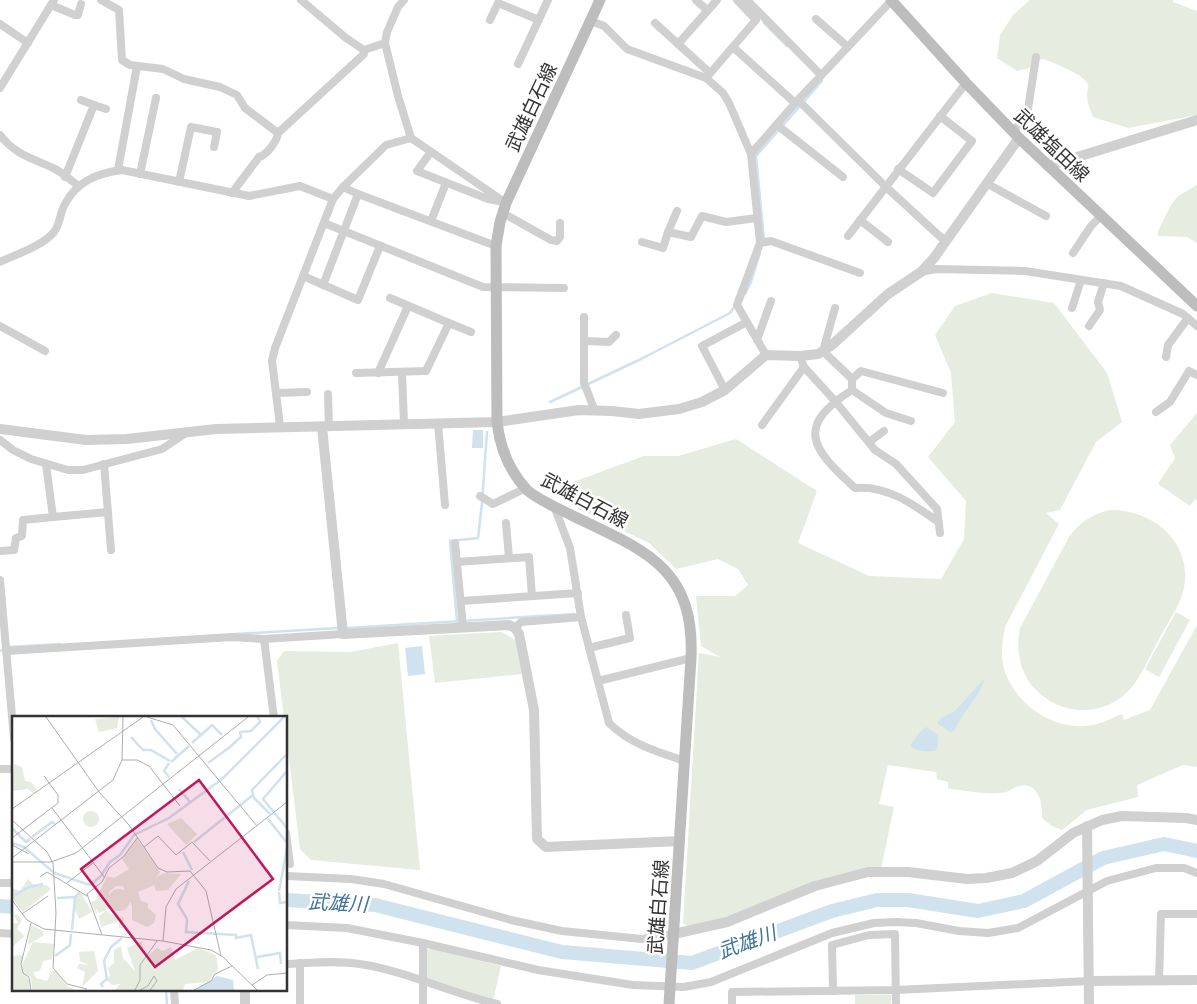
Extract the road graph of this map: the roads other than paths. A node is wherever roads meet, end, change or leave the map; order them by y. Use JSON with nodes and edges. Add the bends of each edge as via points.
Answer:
{"nodes":[{"id":1,"x":101,"y":0,"type":"edge"},
{"id":2,"x":301,"y":0,"type":"edge"},
{"id":3,"x":404,"y":0,"type":"edge"},
{"id":4,"x":548,"y":0,"type":"edge"},
{"id":5,"x":600,"y":0,"type":"edge"},
{"id":6,"x":696,"y":0,"type":"edge"},
{"id":7,"x":717,"y":0,"type":"edge"},
{"id":8,"x":737,"y":0,"type":"edge"},
{"id":9,"x":747,"y":0,"type":"edge"},
{"id":10,"x":892,"y":0,"type":"edge"},
{"id":11,"x":53,"y":2,"type":"edge"},
{"id":12,"x":81,"y":4,"type":"dead end"},
{"id":13,"x":707,"y":10,"type":"junction"},
{"id":14,"x":816,"y":19,"type":"dead end"},
{"id":15,"x":490,"y":20,"type":"dead end"},
{"id":16,"x":539,"y":20,"type":"junction"},
{"id":17,"x":591,"y":21,"type":"junction"},
{"id":18,"x":655,"y":23,"type":"dead end"},
{"id":19,"x":0,"y":24,"type":"edge"},
{"id":20,"x":28,"y":43,"type":"junction"},
{"id":21,"x":385,"y":43,"type":"junction"},
{"id":22,"x":678,"y":44,"type":"junction"},
{"id":23,"x":733,"y":46,"type":"junction"},
{"id":24,"x":848,"y":47,"type":"junction"},
{"id":25,"x":364,"y":50,"type":"junction"},
{"id":26,"x":1036,"y":57,"type":"dead end"},
{"id":27,"x":518,"y":64,"type":"dead end"},
{"id":28,"x":137,"y":66,"type":"junction"},
{"id":29,"x":708,"y":75,"type":"junction"},
{"id":30,"x":821,"y":75,"type":"junction"},
{"id":31,"x":966,"y":83,"type":"junction"},
{"id":32,"x":0,"y":88,"type":"edge"},
{"id":33,"x":156,"y":98,"type":"dead end"},
{"id":34,"x":81,"y":100,"type":"dead end"},
{"id":35,"x":797,"y":101,"type":"junction"},
{"id":36,"x":94,"y":105,"type":"junction"},
{"id":37,"x":106,"y":109,"type":"dead end"},
{"id":38,"x":940,"y":116,"type":"junction"},
{"id":39,"x":1197,"y":120,"type":"edge"},
{"id":40,"x":777,"y":125,"type":"junction"},
{"id":41,"x":278,"y":133,"type":"junction"},
{"id":42,"x":0,"y":135,"type":"edge"},
{"id":43,"x":1016,"y":135,"type":"junction"},
{"id":44,"x":411,"y":138,"type":"junction"},
{"id":45,"x":214,"y":146,"type":"dead end"},
{"id":46,"x":430,"y":152,"type":"junction"},
{"id":47,"x":751,"y":154,"type":"junction"},
{"id":48,"x":1048,"y":166,"type":"junction"},
{"id":49,"x":898,"y":169,"type":"junction"},
{"id":50,"x":118,"y":170,"type":"junction"},
{"id":51,"x":140,"y":174,"type":"junction"},
{"id":52,"x":843,"y":176,"type":"dead end"},
{"id":53,"x":65,"y":177,"type":"junction"},
{"id":54,"x":179,"y":182,"type":"junction"},
{"id":55,"x":446,"y":183,"type":"junction"},
{"id":56,"x":986,"y":183,"type":"junction"},
{"id":57,"x":79,"y":186,"type":"junction"},
{"id":58,"x":343,"y":186,"type":"junction"},
{"id":59,"x":885,"y":186,"type":"junction"},
{"id":60,"x":232,"y":193,"type":"junction"},
{"id":61,"x":358,"y":194,"type":"junction"},
{"id":62,"x":334,"y":199,"type":"junction"},
{"id":63,"x":505,"y":208,"type":"junction"},
{"id":64,"x":677,"y":211,"type":"dead end"},
{"id":65,"x":1046,"y":216,"type":"dead end"},
{"id":66,"x":1101,"y":216,"type":"junction"},
{"id":67,"x":757,"y":218,"type":"junction"},
{"id":68,"x":860,"y":220,"type":"junction"},
{"id":69,"x":431,"y":221,"type":"junction"},
{"id":70,"x":324,"y":223,"type":"junction"},
{"id":71,"x":560,"y":223,"type":"dead end"},
{"id":72,"x":344,"y":231,"type":"junction"},
{"id":73,"x":668,"y":232,"type":"junction"},
{"id":74,"x":848,"y":236,"type":"dead end"},
{"id":75,"x":642,"y":242,"type":"dead end"},
{"id":76,"x":888,"y":242,"type":"dead end"},
{"id":77,"x":946,"y":242,"type":"junction"},
{"id":78,"x":760,"y":243,"type":"junction"},
{"id":79,"x":380,"y":246,"type":"junction"},
{"id":80,"x":496,"y":246,"type":"junction"},
{"id":81,"x":1073,"y":253,"type":"dead end"},
{"id":82,"x":0,"y":262,"type":"edge"},
{"id":83,"x":921,"y":272,"type":"junction"},
{"id":84,"x":860,"y":273,"type":"dead end"},
{"id":85,"x":303,"y":276,"type":"junction"},
{"id":86,"x":1081,"y":280,"type":"junction"},
{"id":87,"x":323,"y":284,"type":"junction"},
{"id":88,"x":1104,"y":284,"type":"junction"},
{"id":89,"x":496,"y":286,"type":"junction"},
{"id":90,"x":564,"y":288,"type":"dead end"},
{"id":91,"x":390,"y":298,"type":"dead end"},
{"id":92,"x":771,"y":301,"type":"dead end"},
{"id":93,"x":408,"y":306,"type":"junction"},
{"id":94,"x":1197,"y":306,"type":"edge"},
{"id":95,"x":835,"y":308,"type":"dead end"},
{"id":96,"x":1072,"y":308,"type":"dead end"},
{"id":97,"x":584,"y":317,"type":"dead end"},
{"id":98,"x":1188,"y":318,"type":"junction"},
{"id":99,"x":747,"y":322,"type":"junction"},
{"id":100,"x":449,"y":323,"type":"junction"},
{"id":101,"x":0,"y":326,"type":"edge"},
{"id":102,"x":1089,"y":326,"type":"dead end"},
{"id":103,"x":1197,"y":326,"type":"edge"},
{"id":104,"x":471,"y":332,"type":"dead end"},
{"id":105,"x":616,"y":335,"type":"dead end"},
{"id":106,"x":757,"y":340,"type":"junction"},
{"id":107,"x":584,"y":341,"type":"junction"},
{"id":108,"x":823,"y":350,"type":"junction"},
{"id":109,"x":45,"y":351,"type":"dead end"},
{"id":110,"x":766,"y":355,"type":"junction"},
{"id":111,"x":800,"y":356,"type":"junction"},
{"id":112,"x":1166,"y":357,"type":"dead end"},
{"id":113,"x":804,"y":367,"type":"junction"},
{"id":114,"x":378,"y":372,"type":"junction"},
{"id":115,"x":402,"y":372,"type":"junction"},
{"id":116,"x":356,"y":373,"type":"dead end"},
{"id":117,"x":1197,"y":375,"type":"edge"},
{"id":118,"x":852,"y":379,"type":"junction"},
{"id":119,"x":725,"y":390,"type":"junction"},
{"id":120,"x":852,"y":390,"type":"junction"},
{"id":121,"x":307,"y":392,"type":"dead end"},
{"id":122,"x":276,"y":393,"type":"junction"},
{"id":123,"x":943,"y":393,"type":"dead end"},
{"id":124,"x":328,"y":394,"type":"dead end"},
{"id":125,"x":835,"y":401,"type":"junction"},
{"id":126,"x":595,"y":411,"type":"junction"},
{"id":127,"x":1156,"y":412,"type":"dead end"},
{"id":128,"x":911,"y":421,"type":"dead end"},
{"id":129,"x":497,"y":422,"type":"junction"},
{"id":130,"x":438,"y":423,"type":"junction"},
{"id":131,"x":404,"y":424,"type":"junction"},
{"id":132,"x":762,"y":425,"type":"dead end"},
{"id":133,"x":280,"y":426,"type":"junction"},
{"id":134,"x":325,"y":427,"type":"junction"},
{"id":135,"x":0,"y":428,"type":"edge"},
{"id":136,"x":884,"y":431,"type":"dead end"},
{"id":137,"x":186,"y":434,"type":"junction"},
{"id":138,"x":0,"y":440,"type":"edge"},
{"id":139,"x":869,"y":442,"type":"junction"},
{"id":140,"x":46,"y":464,"type":"junction"},
{"id":141,"x":104,"y":464,"type":"junction"},
{"id":142,"x":526,"y":488,"type":"junction"},
{"id":143,"x":482,"y":497,"type":"dead end"},
{"id":144,"x":445,"y":505,"type":"dead end"},
{"id":145,"x":554,"y":506,"type":"junction"},
{"id":146,"x":108,"y":512,"type":"junction"},
{"id":147,"x":54,"y":517,"type":"junction"},
{"id":148,"x":938,"y":521,"type":"junction"},
{"id":149,"x":506,"y":523,"type":"dead end"},
{"id":150,"x":940,"y":533,"type":"dead end"},
{"id":151,"x":455,"y":543,"type":"dead end"},
{"id":152,"x":111,"y":550,"type":"dead end"},
{"id":153,"x":0,"y":551,"type":"edge"},
{"id":154,"x":508,"y":558,"type":"junction"},
{"id":155,"x":457,"y":562,"type":"junction"},
{"id":156,"x":0,"y":580,"type":"edge"},
{"id":157,"x":578,"y":594,"type":"junction"},
{"id":158,"x":532,"y":596,"type":"junction"},
{"id":159,"x":460,"y":601,"type":"junction"},
{"id":160,"x":626,"y":615,"type":"dead end"},
{"id":161,"x":582,"y":617,"type":"junction"},
{"id":162,"x":463,"y":623,"type":"junction"},
{"id":163,"x":515,"y":628,"type":"junction"},
{"id":164,"x":343,"y":634,"type":"junction"},
{"id":165,"x":264,"y":639,"type":"junction"},
{"id":166,"x":4,"y":648,"type":"edge"},
{"id":167,"x":589,"y":648,"type":"junction"},
{"id":168,"x":692,"y":658,"type":"junction"},
{"id":169,"x":598,"y":681,"type":"junction"},
{"id":170,"x":274,"y":716,"type":"edge"},
{"id":171,"x":12,"y":721,"type":"edge"},
{"id":172,"x":685,"y":761,"type":"junction"},
{"id":173,"x":1197,"y":820,"type":"edge"},
{"id":174,"x":1087,"y":826,"type":"junction"},
{"id":175,"x":680,"y":842,"type":"junction"},
{"id":176,"x":288,"y":852,"type":"edge"},
{"id":177,"x":290,"y":864,"type":"dead end"},
{"id":178,"x":1197,"y":872,"type":"edge"},
{"id":179,"x":288,"y":876,"type":"edge"},
{"id":180,"x":1088,"y":888,"type":"junction"},
{"id":181,"x":1197,"y":914,"type":"edge"},
{"id":182,"x":288,"y":925,"type":"edge"},
{"id":183,"x":674,"y":936,"type":"junction"},
{"id":184,"x":423,"y":942,"type":"junction"},
{"id":185,"x":288,"y":964,"type":"edge"},
{"id":186,"x":300,"y":964,"type":"junction"},
{"id":187,"x":1160,"y":980,"type":"junction"},
{"id":188,"x":1197,"y":980,"type":"edge"},
{"id":189,"x":1089,"y":981,"type":"junction"},
{"id":190,"x":423,"y":982,"type":"junction"},
{"id":191,"x":669,"y":987,"type":"junction"},
{"id":192,"x":896,"y":990,"type":"junction"},
{"id":193,"x":833,"y":991,"type":"junction"},
{"id":194,"x":300,"y":1004,"type":"edge"},
{"id":195,"x":423,"y":1004,"type":"edge"},
{"id":196,"x":497,"y":1004,"type":"edge"},
{"id":197,"x":669,"y":1004,"type":"edge"},
{"id":198,"x":732,"y":1004,"type":"edge"},
{"id":199,"x":896,"y":1004,"type":"edge"},
{"id":200,"x":1088,"y":1004,"type":"edge"}],
"edges":[{"from":1,"to":28,"type":"street","via":[[119,10],[122,60]]},
{"from":2,"to":25,"type":"street"},
{"from":3,"to":21,"type":"street","via":[[398,7]]},
{"from":4,"to":16,"type":"street"},
{"from":5,"to":17,"type":"main road","name":"武雄白石線"},
{"from":6,"to":13,"type":"street"},
{"from":7,"to":13,"type":"street"},
{"from":8,"to":23,"type":"street","via":[[756,20]]},
{"from":9,"to":30,"type":"street"},
{"from":10,"to":24,"type":"street"},
{"from":10,"to":31,"type":"main road","name":"武雄塩田線"},
{"from":11,"to":12,"type":"street","via":[[75,15],[78,15]]},
{"from":11,"to":20,"type":"street"},
{"from":13,"to":22,"type":"street"},
{"from":14,"to":24,"type":"street"},
{"from":15,"to":16,"type":"street","via":[[498,3]]},
{"from":16,"to":27,"type":"street"},
{"from":17,"to":29,"type":"street","via":[[604,26],[627,49]]},
{"from":17,"to":63,"type":"main road","name":"武雄白石線"},
{"from":18,"to":22,"type":"street"},
{"from":19,"to":20,"type":"street"},
{"from":20,"to":32,"type":"street"},
{"from":21,"to":25,"type":"street"},
{"from":21,"to":44,"type":"street"},
{"from":22,"to":29,"type":"street"},
{"from":23,"to":29,"type":"street"},
{"from":23,"to":35,"type":"street"},
{"from":24,"to":30,"type":"street"},
{"from":25,"to":41,"type":"street","via":[[364,54]]},
{"from":26,"to":43,"type":"street","via":[[1028,109]]},
{"from":28,"to":41,"type":"street","via":[[163,69],[184,79],[229,91]]},
{"from":28,"to":50,"type":"street"},
{"from":29,"to":47,"type":"street","via":[[729,103]]},
{"from":30,"to":35,"type":"street"},
{"from":31,"to":38,"type":"street"},
{"from":31,"to":43,"type":"main road","name":"武雄塩田線"},
{"from":33,"to":51,"type":"street"},
{"from":34,"to":36,"type":"street"},
{"from":35,"to":40,"type":"street"},
{"from":35,"to":59,"type":"street"},
{"from":36,"to":37,"type":"street"},
{"from":36,"to":53,"type":"street"},
{"from":38,"to":49,"type":"street"},
{"from":38,"to":49,"type":"street","via":[[972,141],[933,193]]},
{"from":39,"to":48,"type":"street"},
{"from":40,"to":47,"type":"street"},
{"from":40,"to":52,"type":"street"},
{"from":41,"to":60,"type":"street"},
{"from":42,"to":53,"type":"street","via":[[25,157],[54,168]]},
{"from":43,"to":48,"type":"main road","name":"武雄塩田線"},
{"from":43,"to":56,"type":"street"},
{"from":44,"to":46,"type":"street"},
{"from":44,"to":58,"type":"street","via":[[386,145]]},
{"from":45,"to":54,"type":"street","via":[[217,132],[191,127]]},
{"from":46,"to":55,"type":"street","via":[[417,171]]},
{"from":46,"to":63,"type":"street"},
{"from":47,"to":67,"type":"street"},
{"from":48,"to":66,"type":"main road","name":"武雄塩田線"},
{"from":49,"to":59,"type":"street"},
{"from":50,"to":51,"type":"street"},
{"from":50,"to":57,"type":"street","via":[[104,172]]},
{"from":51,"to":54,"type":"street"},
{"from":53,"to":57,"type":"street"},
{"from":54,"to":60,"type":"street"},
{"from":55,"to":63,"type":"street"},
{"from":55,"to":69,"type":"street"},
{"from":56,"to":65,"type":"street"},
{"from":56,"to":77,"type":"street"},
{"from":57,"to":82,"type":"street","via":[[65,204],[54,232],[42,242]]},
{"from":58,"to":61,"type":"street"},
{"from":58,"to":62,"type":"street"},
{"from":59,"to":68,"type":"street"},
{"from":59,"to":77,"type":"street"},
{"from":60,"to":62,"type":"street","via":[[249,196],[300,186]]},
{"from":61,"to":69,"type":"street"},
{"from":61,"to":72,"type":"street"},
{"from":62,"to":70,"type":"street"},
{"from":63,"to":71,"type":"street","via":[[551,240],[557,241],[560,237]]},
{"from":63,"to":80,"type":"main road","name":"武雄白石線"},
{"from":64,"to":73,"type":"street"},
{"from":66,"to":81,"type":"street"},
{"from":66,"to":94,"type":"main road","name":"武雄塩田線"},
{"from":67,"to":73,"type":"street","via":[[726,222],[702,216],[691,236]]},
{"from":67,"to":78,"type":"street"},
{"from":68,"to":74,"type":"street"},
{"from":68,"to":76,"type":"street"},
{"from":69,"to":80,"type":"street"},
{"from":70,"to":72,"type":"street"},
{"from":70,"to":85,"type":"street"},
{"from":72,"to":79,"type":"street"},
{"from":72,"to":87,"type":"street"},
{"from":73,"to":75,"type":"street","via":[[663,248]]},
{"from":77,"to":83,"type":"street"},
{"from":78,"to":84,"type":"street","via":[[771,241]]},
{"from":78,"to":99,"type":"street","via":[[737,305]]},
{"from":79,"to":87,"type":"street","via":[[358,300]]},
{"from":79,"to":89,"type":"street","via":[[483,287]]},
{"from":80,"to":89,"type":"main road","name":"武雄白石線"},
{"from":83,"to":86,"type":"street","via":[[936,269],[1025,271]]},
{"from":83,"to":108,"type":"street","via":[[888,294]]},
{"from":85,"to":87,"type":"street"},
{"from":85,"to":122,"type":"street","via":[[275,348],[272,362]]},
{"from":86,"to":88,"type":"street"},
{"from":86,"to":96,"type":"street"},
{"from":88,"to":98,"type":"street","via":[[1121,286]]},
{"from":88,"to":102,"type":"street","via":[[1098,302],[1100,310]]},
{"from":89,"to":90,"type":"street"},
{"from":89,"to":129,"type":"main road","name":"武雄白石線"},
{"from":91,"to":93,"type":"street"},
{"from":92,"to":106,"type":"street"},
{"from":93,"to":100,"type":"street"},
{"from":93,"to":114,"type":"street"},
{"from":95,"to":108,"type":"street"},
{"from":97,"to":107,"type":"street"},
{"from":98,"to":103,"type":"street"},
{"from":98,"to":112,"type":"street","via":[[1168,345]]},
{"from":99,"to":106,"type":"street"},
{"from":99,"to":119,"type":"street","via":[[702,346]]},
{"from":100,"to":104,"type":"street"},
{"from":100,"to":115,"type":"street","via":[[426,371]]},
{"from":101,"to":109,"type":"street"},
{"from":105,"to":107,"type":"street","via":[[609,342]]},
{"from":106,"to":110,"type":"street"},
{"from":107,"to":126,"type":"street","via":[[584,385]]},
{"from":108,"to":111,"type":"street","via":[[818,354]]},
{"from":108,"to":118,"type":"street"},
{"from":110,"to":111,"type":"street"},
{"from":110,"to":119,"type":"street"},
{"from":111,"to":113,"type":"street"},
{"from":113,"to":125,"type":"street"},
{"from":113,"to":132,"type":"street"},
{"from":114,"to":115,"type":"street"},
{"from":114,"to":116,"type":"street"},
{"from":115,"to":131,"type":"street"},
{"from":117,"to":127,"type":"street","via":[[1189,371],[1170,402]]},
{"from":118,"to":120,"type":"street"},
{"from":118,"to":123,"type":"street","via":[[861,371]]},
{"from":119,"to":126,"type":"street","via":[[679,409],[639,414]]},
{"from":120,"to":125,"type":"street"},
{"from":120,"to":128,"type":"street","via":[[886,412]]},
{"from":121,"to":122,"type":"street"},
{"from":122,"to":133,"type":"street"},
{"from":124,"to":134,"type":"street"},
{"from":125,"to":139,"type":"street"},
{"from":125,"to":148,"type":"street","via":[[818,421],[815,433],[821,454],[855,488],[867,487],[893,494],[913,503]]},
{"from":126,"to":129,"type":"street","via":[[580,410]]},
{"from":129,"to":130,"type":"street"},
{"from":129,"to":142,"type":"main road","name":"武雄白石線","via":[[504,455]]},
{"from":130,"to":131,"type":"street"},
{"from":130,"to":144,"type":"street"},
{"from":131,"to":134,"type":"street"},
{"from":133,"to":134,"type":"street"},
{"from":133,"to":137,"type":"street"},
{"from":134,"to":164,"type":"street"},
{"from":135,"to":137,"type":"street","via":[[86,440]]},
{"from":136,"to":139,"type":"street"},
{"from":137,"to":141,"type":"street","via":[[162,449]]},
{"from":138,"to":140,"type":"street","via":[[31,460]]},
{"from":139,"to":148,"type":"street","via":[[896,464],[937,509]]},
{"from":140,"to":141,"type":"street","via":[[83,470]]},
{"from":140,"to":147,"type":"street"},
{"from":141,"to":146,"type":"street"},
{"from":142,"to":143,"type":"street","via":[[493,504]]},
{"from":142,"to":145,"type":"main road","name":"武雄白石線"},
{"from":145,"to":157,"type":"street","via":[[570,548]]},
{"from":145,"to":168,"type":"main road","name":"武雄白石線","via":[[646,552],[661,565],[675,583],[686,606],[692,630]]},
{"from":146,"to":147,"type":"street"},
{"from":146,"to":152,"type":"street"},
{"from":147,"to":153,"type":"street","via":[[23,520],[22,536],[16,538],[14,550]]},
{"from":148,"to":150,"type":"street"},
{"from":149,"to":154,"type":"street"},
{"from":151,"to":155,"type":"street"},
{"from":154,"to":155,"type":"street"},
{"from":154,"to":158,"type":"street","via":[[529,557]]},
{"from":155,"to":159,"type":"street"},
{"from":156,"to":166,"type":"street"},
{"from":157,"to":158,"type":"street"},
{"from":157,"to":161,"type":"street"},
{"from":158,"to":159,"type":"street"},
{"from":159,"to":162,"type":"street"},
{"from":160,"to":167,"type":"street","via":[[630,638]]},
{"from":161,"to":163,"type":"street","via":[[521,622]]},
{"from":161,"to":167,"type":"street"},
{"from":162,"to":163,"type":"street","via":[[509,624]]},
{"from":162,"to":164,"type":"street"},
{"from":163,"to":175,"type":"street","via":[[519,634],[534,710],[537,839],[546,847]]},
{"from":164,"to":165,"type":"street"},
{"from":165,"to":166,"type":"street","via":[[232,637]]},
{"from":165,"to":170,"type":"street"},
{"from":166,"to":171,"type":"street"},
{"from":167,"to":169,"type":"street"},
{"from":168,"to":169,"type":"street"},
{"from":168,"to":172,"type":"main road","name":"武雄白石線"},
{"from":169,"to":172,"type":"street","via":[[609,723],[618,733],[646,749]]},
{"from":172,"to":175,"type":"main road","name":"武雄白石線"},
{"from":173,"to":174,"type":"street","via":[[1122,816]]},
{"from":174,"to":180,"type":"street"},
{"from":174,"to":183,"type":"street","via":[[1061,841],[1037,861],[1012,873],[977,879],[908,872],[868,872],[815,886],[727,922]]},
{"from":175,"to":183,"type":"main road","name":"武雄白石線"},
{"from":176,"to":177,"type":"street"},
{"from":178,"to":180,"type":"street","via":[[1184,868],[1156,868]]},
{"from":179,"to":183,"type":"street","via":[[384,884],[511,920],[562,930],[642,939]]},
{"from":180,"to":189,"type":"street"},
{"from":180,"to":191,"type":"street","via":[[1018,928],[988,933],[916,923],[874,923],[832,933],[712,982]]},
{"from":181,"to":187,"type":"street","via":[[1161,914]]},
{"from":182,"to":184,"type":"street","via":[[347,928]]},
{"from":183,"to":191,"type":"main road","name":"武雄白石線"},
{"from":184,"to":190,"type":"street"},
{"from":184,"to":191,"type":"street","via":[[538,970]]},
{"from":185,"to":186,"type":"street"},
{"from":186,"to":190,"type":"street","via":[[359,964]]},
{"from":186,"to":194,"type":"street"},
{"from":187,"to":188,"type":"street"},
{"from":187,"to":189,"type":"street"},
{"from":189,"to":192,"type":"street"},
{"from":189,"to":200,"type":"street"},
{"from":190,"to":195,"type":"street"},
{"from":190,"to":196,"type":"street"},
{"from":191,"to":197,"type":"main road","name":"武雄白石線"},
{"from":192,"to":193,"type":"street"},
{"from":192,"to":193,"type":"street","via":[[895,934],[869,935],[832,945]]},
{"from":192,"to":199,"type":"street"},
{"from":193,"to":198,"type":"street","via":[[732,992]]}]}
